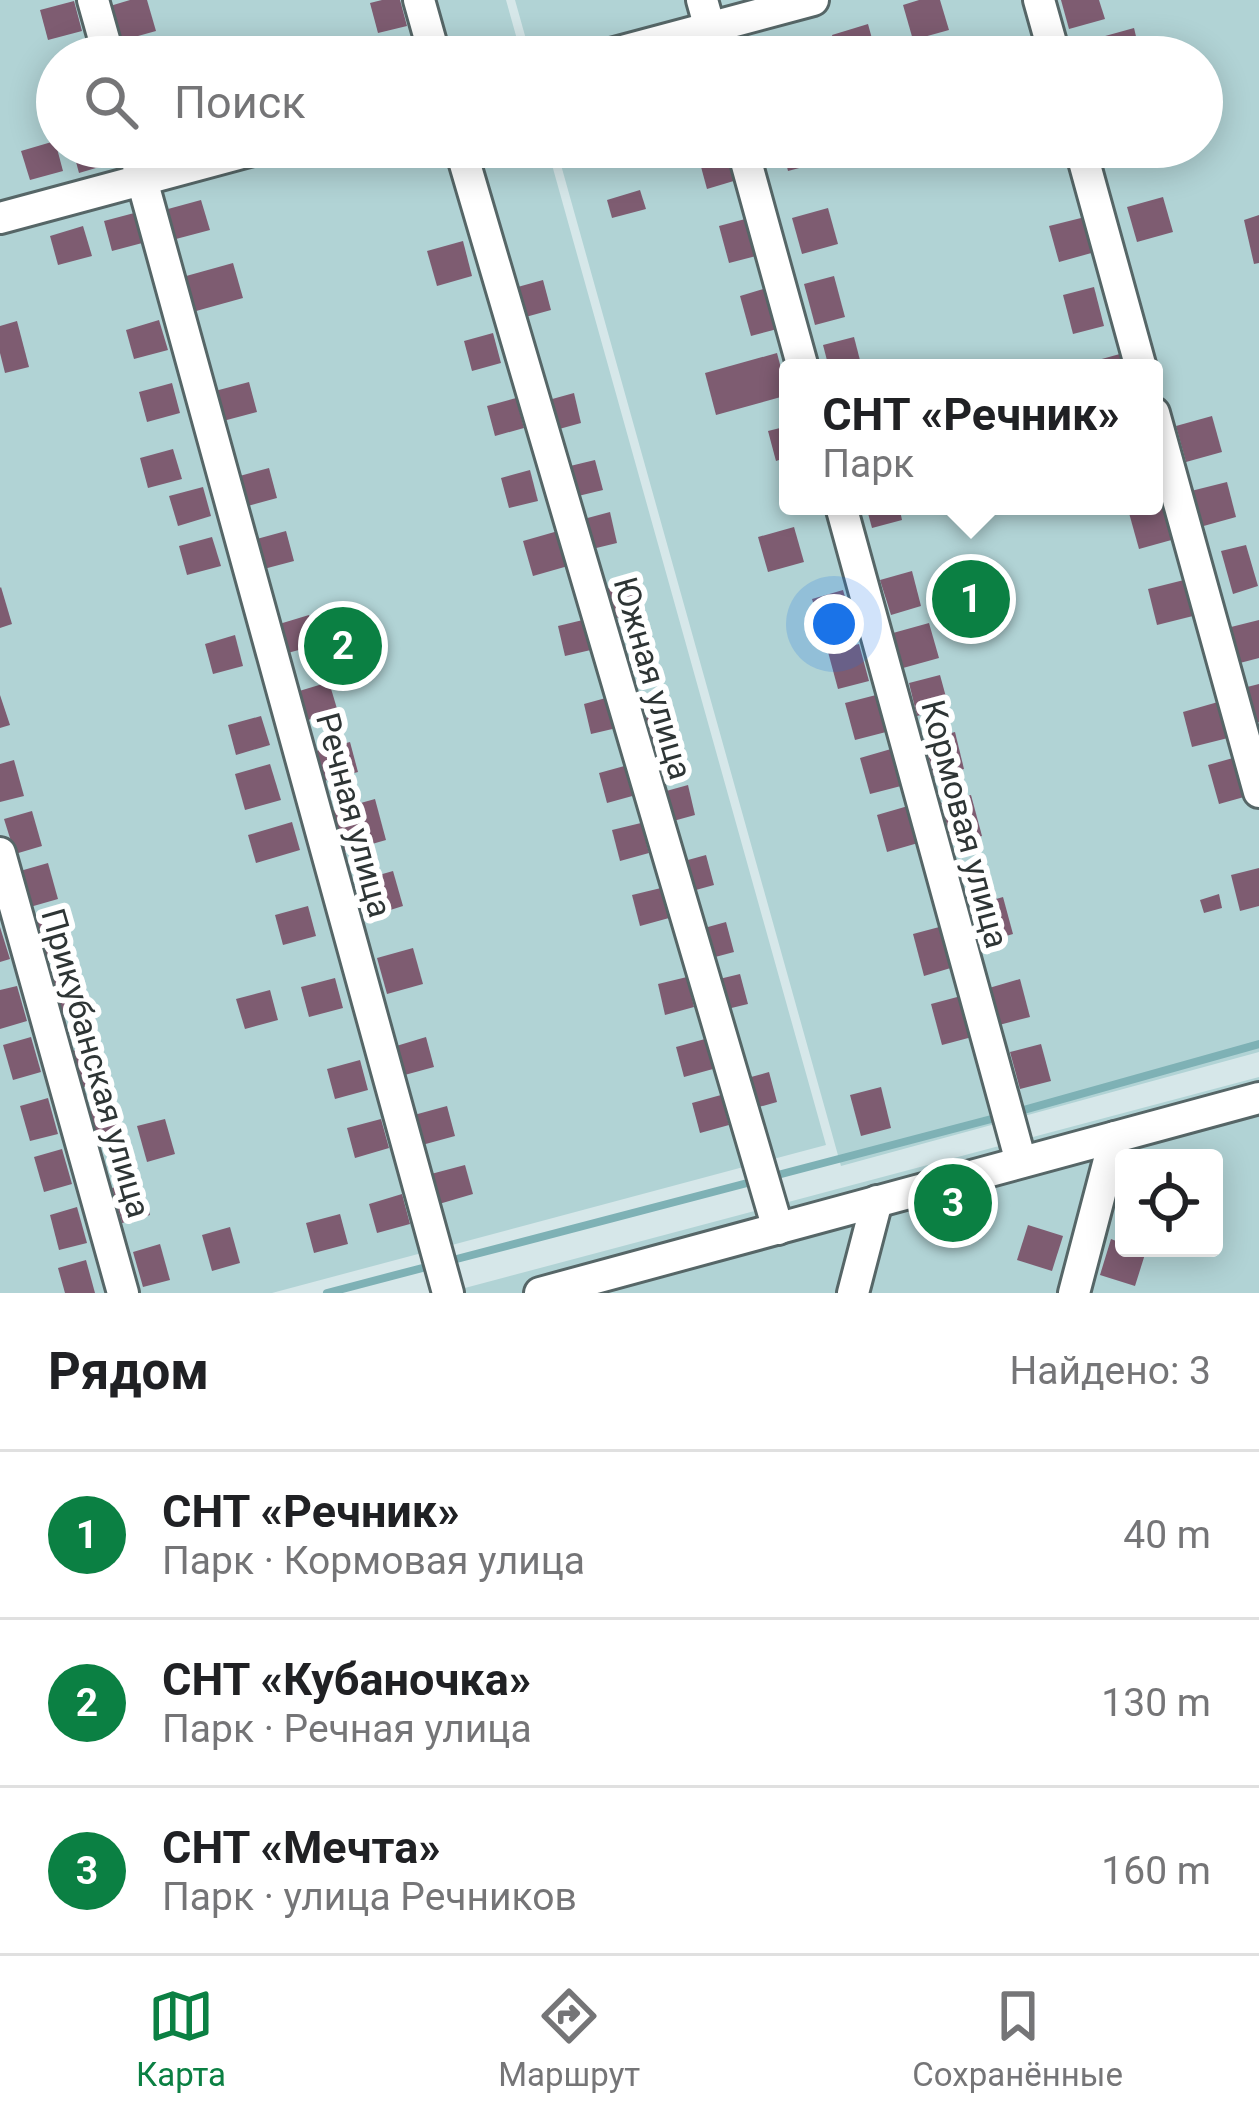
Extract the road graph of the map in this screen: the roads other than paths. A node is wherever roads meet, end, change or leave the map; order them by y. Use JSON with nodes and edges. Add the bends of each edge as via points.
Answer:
{"nodes":[{"id":1,"x":93,"y":0,"type":"edge"},
{"id":2,"x":419,"y":0,"type":"edge"},
{"id":3,"x":813,"y":0,"type":"edge"},
{"id":4,"x":1040,"y":0,"type":"edge"},
{"id":5,"x":710,"y":29,"type":"edge"},
{"id":6,"x":103,"y":36,"type":"edge"},
{"id":7,"x":429,"y":36,"type":"edge"},
{"id":8,"x":1049,"y":36,"type":"edge"},
{"id":9,"x":139,"y":168,"type":"edge"},
{"id":10,"x":189,"y":168,"type":"edge"},
{"id":11,"x":466,"y":168,"type":"edge"},
{"id":12,"x":748,"y":168,"type":"edge"},
{"id":13,"x":1086,"y":168,"type":"edge"},
{"id":14,"x":142,"y":181,"type":"junction"},
{"id":15,"x":0,"y":218,"type":"edge"},
{"id":16,"x":801,"y":359,"type":"edge"},
{"id":17,"x":1139,"y":359,"type":"edge"},
{"id":18,"x":1163,"y":445,"type":"edge"},
{"id":19,"x":843,"y":515,"type":"edge"},
{"id":20,"x":1259,"y":792,"type":"edge"},
{"id":21,"x":0,"y":853,"type":"edge"},
{"id":22,"x":1259,"y":1098,"type":"edge"},
{"id":23,"x":1115,"y":1137,"type":"junction"},
{"id":24,"x":1021,"y":1162,"type":"junction"},
{"id":25,"x":877,"y":1201,"type":"junction"},
{"id":26,"x":778,"y":1229,"type":"junction"},
{"id":27,"x":442,"y":1273,"type":"edge"},
{"id":28,"x":639,"y":1280,"type":"edge"},
{"id":29,"x":123,"y":1293,"type":"edge"},
{"id":30,"x":540,"y":1293,"type":"edge"},
{"id":31,"x":853,"y":1293,"type":"edge"},
{"id":32,"x":1074,"y":1293,"type":"edge"}],
"edges":[{"from":1,"to":6,"type":"street"},
{"from":2,"to":7,"type":"street"},
{"from":3,"to":5,"type":"street"},
{"from":4,"to":8,"type":"street"},
{"from":9,"to":14,"type":"street","name":"Речная улица"},
{"from":10,"to":14,"type":"street"},
{"from":11,"to":26,"type":"street","name":"Южная улица"},
{"from":12,"to":16,"type":"street"},
{"from":13,"to":17,"type":"street"},
{"from":14,"to":15,"type":"street"},
{"from":14,"to":27,"type":"street","name":"Речная улица"},
{"from":18,"to":20,"type":"street"},
{"from":19,"to":24,"type":"street","name":"Кормовая улица"},
{"from":21,"to":29,"type":"street","name":"Прикубанская улица"},
{"from":22,"to":23,"type":"street"},
{"from":23,"to":24,"type":"street"},
{"from":23,"to":32,"type":"street"},
{"from":24,"to":25,"type":"street"},
{"from":25,"to":26,"type":"street"},
{"from":25,"to":31,"type":"street"},
{"from":26,"to":28,"type":"street"},
{"from":28,"to":30,"type":"street"}]}
